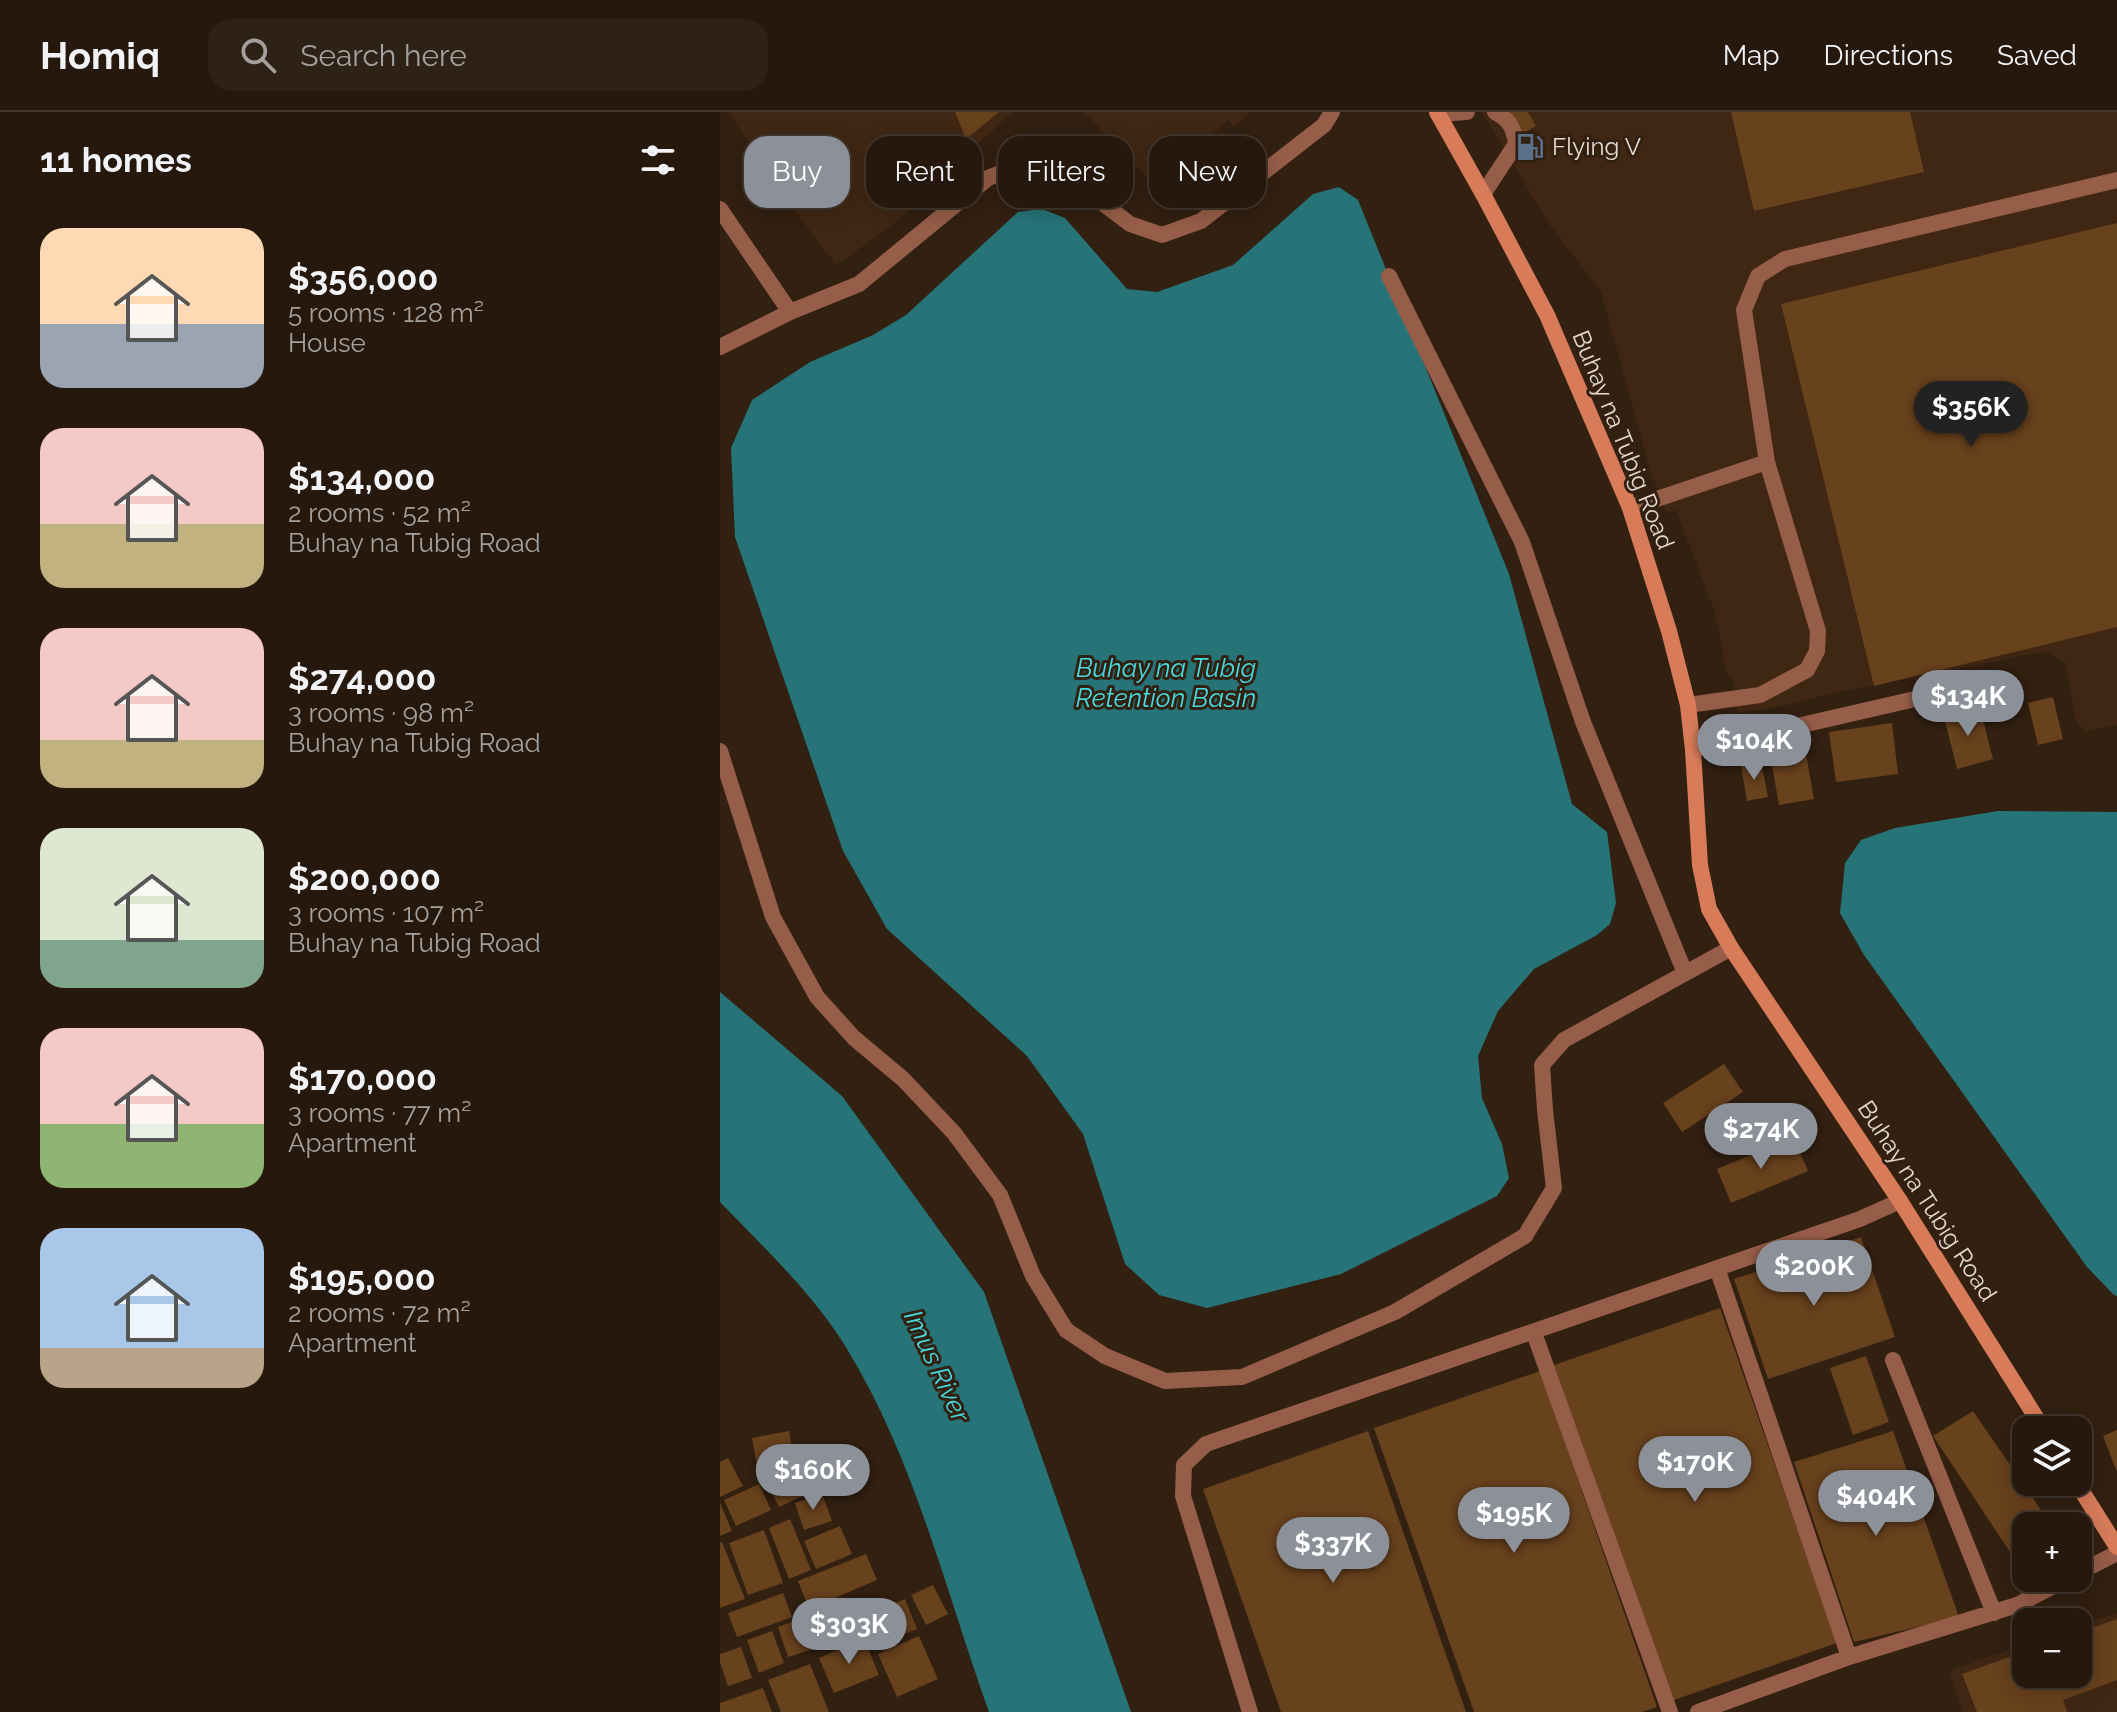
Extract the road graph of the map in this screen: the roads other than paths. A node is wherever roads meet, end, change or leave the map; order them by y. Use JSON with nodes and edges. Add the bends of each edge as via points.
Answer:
{"nodes":[{"id":1,"x":1332,"y":112,"type":"edge"},
{"id":2,"x":1467,"y":112,"type":"edge"},
{"id":3,"x":1495,"y":112,"type":"edge"},
{"id":4,"x":1437,"y":113,"type":"edge"},
{"id":5,"x":2117,"y":180,"type":"edge"},
{"id":6,"x":1483,"y":194,"type":"junction"},
{"id":7,"x":720,"y":209,"type":"edge"},
{"id":8,"x":1389,"y":276,"type":"dead end"},
{"id":9,"x":790,"y":312,"type":"junction"},
{"id":10,"x":720,"y":347,"type":"edge"},
{"id":11,"x":1767,"y":462,"type":"junction"},
{"id":12,"x":1630,"y":508,"type":"junction"},
{"id":13,"x":1989,"y":682,"type":"dead end"},
{"id":14,"x":1688,"y":705,"type":"junction"},
{"id":15,"x":1693,"y":750,"type":"junction"},
{"id":16,"x":720,"y":751,"type":"edge"},
{"id":17,"x":1731,"y":948,"type":"junction"},
{"id":18,"x":1685,"y":973,"type":"junction"},
{"id":19,"x":1900,"y":1201,"type":"junction"},
{"id":20,"x":1717,"y":1268,"type":"junction"},
{"id":21,"x":1534,"y":1333,"type":"junction"},
{"id":22,"x":1893,"y":1360,"type":"dead end"},
{"id":23,"x":2035,"y":1416,"type":"edge"},
{"id":24,"x":2084,"y":1496,"type":"edge"},
{"id":25,"x":2117,"y":1550,"type":"edge"},
{"id":26,"x":2092,"y":1565,"type":"edge"},
{"id":27,"x":2042,"y":1592,"type":"edge"},
{"id":28,"x":1994,"y":1613,"type":"junction"},
{"id":29,"x":1849,"y":1657,"type":"junction"},
{"id":30,"x":1250,"y":1712,"type":"edge"},
{"id":31,"x":1670,"y":1712,"type":"edge"},
{"id":32,"x":1698,"y":1712,"type":"edge"}],
"edges":[{"from":1,"to":9,"type":"lane","via":[[1324,125],[1201,221],[1162,235],[1130,224],[1073,170],[1033,160],[988,178],[859,284]]},
{"from":2,"to":4,"type":"lane"},
{"from":3,"to":6,"type":"lane","via":[[1515,131],[1516,144]]},
{"from":4,"to":6,"type":"main road","name":"Buhay na Tubig Road"},
{"from":5,"to":11,"type":"lane","via":[[1785,259],[1758,276],[1744,310]]},
{"from":6,"to":12,"type":"main road","name":"Buhay na Tubig Road","via":[[1547,315]]},
{"from":7,"to":9,"type":"lane"},
{"from":8,"to":18,"type":"lane","via":[[1522,542],[1583,722]]},
{"from":9,"to":10,"type":"lane"},
{"from":11,"to":12,"type":"lane"},
{"from":11,"to":14,"type":"lane","via":[[1818,631],[1817,651],[1807,670],[1760,695]]},
{"from":12,"to":14,"type":"main road","name":"Buhay na Tubig Road"},
{"from":13,"to":15,"type":"lane"},
{"from":14,"to":15,"type":"main road","name":"Buhay na Tubig Road"},
{"from":15,"to":17,"type":"main road","name":"Buhay na Tubig Road","via":[[1700,865],[1709,909]]},
{"from":16,"to":18,"type":"lane","via":[[773,917],[817,997],[954,1133],[991,1182],[1033,1276],[1066,1330],[1105,1356],[1165,1381],[1242,1377],[1395,1312],[1525,1236],[1554,1188],[1542,1065],[1564,1040]]},
{"from":17,"to":18,"type":"lane"},
{"from":17,"to":19,"type":"main road","name":"Buhay na Tubig Road"},
{"from":19,"to":20,"type":"lane"},
{"from":19,"to":23,"type":"main road","name":"Buhay na Tubig Road"},
{"from":20,"to":21,"type":"lane"},
{"from":20,"to":29,"type":"lane"},
{"from":21,"to":30,"type":"lane","via":[[1206,1444],[1184,1465],[1183,1496]]},
{"from":21,"to":31,"type":"lane"},
{"from":22,"to":28,"type":"lane"},
{"from":24,"to":25,"type":"main road"},
{"from":25,"to":26,"type":"lane"},
{"from":27,"to":28,"type":"lane"},
{"from":28,"to":29,"type":"lane"},
{"from":29,"to":32,"type":"lane"}]}
